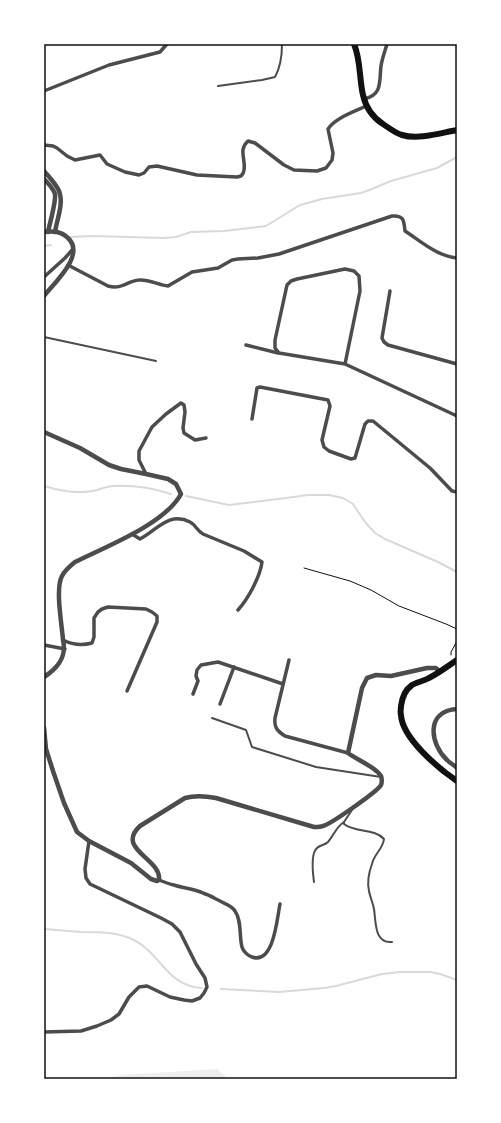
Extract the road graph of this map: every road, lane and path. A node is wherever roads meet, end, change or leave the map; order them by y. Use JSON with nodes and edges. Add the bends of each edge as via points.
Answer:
{"nodes":[{"id":1,"x":167,"y":44,"type":"edge"},
{"id":2,"x":282,"y":44,"type":"edge"},
{"id":3,"x":354,"y":44,"type":"edge"},
{"id":4,"x":387,"y":44,"type":"edge"},
{"id":5,"x":218,"y":86,"type":"dead end"},
{"id":6,"x":44,"y":90,"type":"edge"},
{"id":7,"x":364,"y":99,"type":"junction"},
{"id":8,"x":366,"y":106,"type":"junction"},
{"id":9,"x":457,"y":130,"type":"edge"},
{"id":10,"x":44,"y":145,"type":"edge"},
{"id":11,"x":44,"y":171,"type":"edge"},
{"id":12,"x":44,"y":179,"type":"edge"},
{"id":13,"x":46,"y":232,"type":"edge"},
{"id":14,"x":56,"y":232,"type":"junction"},
{"id":15,"x":73,"y":249,"type":"junction"},
{"id":16,"x":457,"y":258,"type":"edge"},
{"id":17,"x":68,"y":265,"type":"junction"},
{"id":18,"x":44,"y":277,"type":"edge"},
{"id":19,"x":390,"y":291,"type":"dead end"},
{"id":20,"x":44,"y":296,"type":"edge"},
{"id":21,"x":44,"y":337,"type":"edge"},
{"id":22,"x":246,"y":345,"type":"dead end"},
{"id":23,"x":279,"y":353,"type":"junction"},
{"id":24,"x":156,"y":361,"type":"dead end"},
{"id":25,"x":345,"y":364,"type":"junction"},
{"id":26,"x":457,"y":364,"type":"edge"},
{"id":27,"x":457,"y":416,"type":"edge"},
{"id":28,"x":252,"y":419,"type":"dead end"},
{"id":29,"x":44,"y":432,"type":"edge"},
{"id":30,"x":206,"y":438,"type":"dead end"},
{"id":31,"x":146,"y":474,"type":"junction"},
{"id":32,"x":457,"y":492,"type":"edge"},
{"id":33,"x":132,"y":534,"type":"junction"},
{"id":34,"x":304,"y":568,"type":"dead end"},
{"id":35,"x":238,"y":610,"type":"dead end"},
{"id":36,"x":457,"y":629,"type":"edge"},
{"id":37,"x":63,"y":640,"type":"junction"},
{"id":38,"x":457,"y":641,"type":"edge"},
{"id":39,"x":44,"y":645,"type":"edge"},
{"id":40,"x":65,"y":649,"type":"junction"},
{"id":41,"x":289,"y":660,"type":"dead end"},
{"id":42,"x":457,"y":660,"type":"edge"},
{"id":43,"x":234,"y":667,"type":"junction"},
{"id":44,"x":446,"y":667,"type":"junction"},
{"id":45,"x":440,"y":672,"type":"junction"},
{"id":46,"x":44,"y":677,"type":"edge"},
{"id":47,"x":283,"y":684,"type":"junction"},
{"id":48,"x":127,"y":692,"type":"dead end"},
{"id":49,"x":193,"y":694,"type":"dead end"},
{"id":50,"x":220,"y":704,"type":"dead end"},
{"id":51,"x":457,"y":709,"type":"edge"},
{"id":52,"x":212,"y":718,"type":"dead end"},
{"id":53,"x":44,"y":728,"type":"edge"},
{"id":54,"x":348,"y":753,"type":"junction"},
{"id":55,"x":457,"y":768,"type":"edge"},
{"id":56,"x":382,"y":778,"type":"junction"},
{"id":57,"x":457,"y":782,"type":"edge"},
{"id":58,"x":355,"y":806,"type":"junction"},
{"id":59,"x":344,"y":822,"type":"junction"},
{"id":60,"x":89,"y":841,"type":"junction"},
{"id":61,"x":159,"y":880,"type":"junction"},
{"id":62,"x":314,"y":882,"type":"dead end"},
{"id":63,"x":280,"y":904,"type":"dead end"},
{"id":64,"x":392,"y":942,"type":"dead end"},
{"id":65,"x":44,"y":1032,"type":"edge"}],
"edges":[{"from":1,"to":6,"type":"street","via":[[160,52],[108,65]]},
{"from":2,"to":5,"type":"lane","via":[[281,60],[275,77]]},
{"from":3,"to":7,"type":"main road","via":[[359,60]]},
{"from":4,"to":7,"type":"street","via":[[377,90],[372,97]]},
{"from":7,"to":8,"type":"main road"},
{"from":8,"to":9,"type":"main road","via":[[375,119],[403,135],[419,136]]},
{"from":8,"to":10,"type":"street","via":[[335,121],[328,129],[332,160],[326,168],[318,172],[294,170],[255,143],[248,141],[242,151],[244,171],[237,177],[197,175],[156,166],[149,167],[139,175],[106,164],[100,155],[75,160],[53,146]]},
{"from":11,"to":14,"type":"street","via":[[60,195]]},
{"from":12,"to":13,"type":"street","via":[[55,194],[55,203]]},
{"from":13,"to":14,"type":"street"},
{"from":14,"to":15,"type":"street","via":[[69,239]]},
{"from":15,"to":17,"type":"street"},
{"from":15,"to":18,"type":"street"},
{"from":16,"to":17,"type":"street","via":[[440,254],[405,231],[401,217],[392,216],[279,254],[232,260],[218,268],[192,272],[168,286],[139,280],[114,288]]},
{"from":17,"to":20,"type":"street"},
{"from":19,"to":26,"type":"street","via":[[382,338],[384,342]]},
{"from":21,"to":24,"type":"lane"},
{"from":22,"to":23,"type":"street"},
{"from":23,"to":25,"type":"street"},
{"from":23,"to":25,"type":"street","via":[[275,348],[275,340],[287,285],[297,279],[345,269],[354,271],[359,276],[360,291]]},
{"from":25,"to":27,"type":"street"},
{"from":28,"to":32,"type":"street","via":[[257,388],[260,387],[328,400],[330,406],[322,440],[324,447],[329,451],[351,459],[355,458],[365,424],[373,421],[430,468],[452,491]]},
{"from":29,"to":31,"type":"street","via":[[80,448],[109,465]]},
{"from":30,"to":31,"type":"street","via":[[194,440],[184,433],[185,412],[181,403],[152,427],[139,451],[138,460]]},
{"from":31,"to":33,"type":"street","via":[[176,484],[181,494],[170,508]]},
{"from":33,"to":35,"type":"street","via":[[140,539],[176,518],[188,521],[203,534],[244,551],[262,562],[246,601]]},
{"from":33,"to":37,"type":"street","via":[[75,562],[62,576],[59,592]]},
{"from":34,"to":36,"type":"path","via":[[350,581],[399,606]]},
{"from":37,"to":40,"type":"street"},
{"from":37,"to":48,"type":"street","via":[[72,644],[92,643],[94,618],[98,612],[108,607],[146,609],[157,616],[157,622]]},
{"from":38,"to":44,"type":"path"},
{"from":39,"to":40,"type":"street"},
{"from":40,"to":46,"type":"street","via":[[59,665]]},
{"from":41,"to":47,"type":"street"},
{"from":42,"to":44,"type":"main road"},
{"from":43,"to":47,"type":"street"},
{"from":43,"to":49,"type":"street","via":[[218,662],[201,665],[197,670],[198,681]]},
{"from":43,"to":50,"type":"street"},
{"from":44,"to":45,"type":"main road"},
{"from":45,"to":54,"type":"street","via":[[436,668],[427,668],[367,678],[362,688]]},
{"from":45,"to":57,"type":"main road","via":[[412,685],[404,694],[401,716],[415,744],[436,766]]},
{"from":47,"to":54,"type":"street","via":[[274,726],[278,732]]},
{"from":51,"to":55,"type":"street","via":[[444,711],[438,716],[434,724],[434,735],[446,760]]},
{"from":52,"to":56,"type":"lane","via":[[246,730],[252,747],[316,767]]},
{"from":53,"to":60,"type":"street","via":[[46,749],[64,804],[77,832]]},
{"from":54,"to":56,"type":"street","via":[[374,768]]},
{"from":56,"to":58,"type":"street","via":[[381,785],[376,791]]},
{"from":58,"to":59,"type":"lane"},
{"from":58,"to":61,"type":"street","via":[[324,826],[314,827],[216,798],[185,798],[134,831],[132,839],[136,848],[154,866]]},
{"from":59,"to":62,"type":"lane","via":[[326,843],[315,851],[312,867]]},
{"from":59,"to":64,"type":"lane","via":[[347,826],[379,835],[384,839],[372,861],[368,890],[373,902],[379,937],[383,941]]},
{"from":60,"to":61,"type":"street","via":[[132,863],[151,879]]},
{"from":60,"to":65,"type":"street","via":[[85,869],[90,884],[172,924],[180,932],[205,978],[207,987],[200,998],[192,1001],[170,997],[147,986],[139,988],[119,1014],[104,1023],[81,1031]]},
{"from":61,"to":63,"type":"street","via":[[202,893],[236,911],[242,947],[251,957],[263,957],[270,948]]}]}
